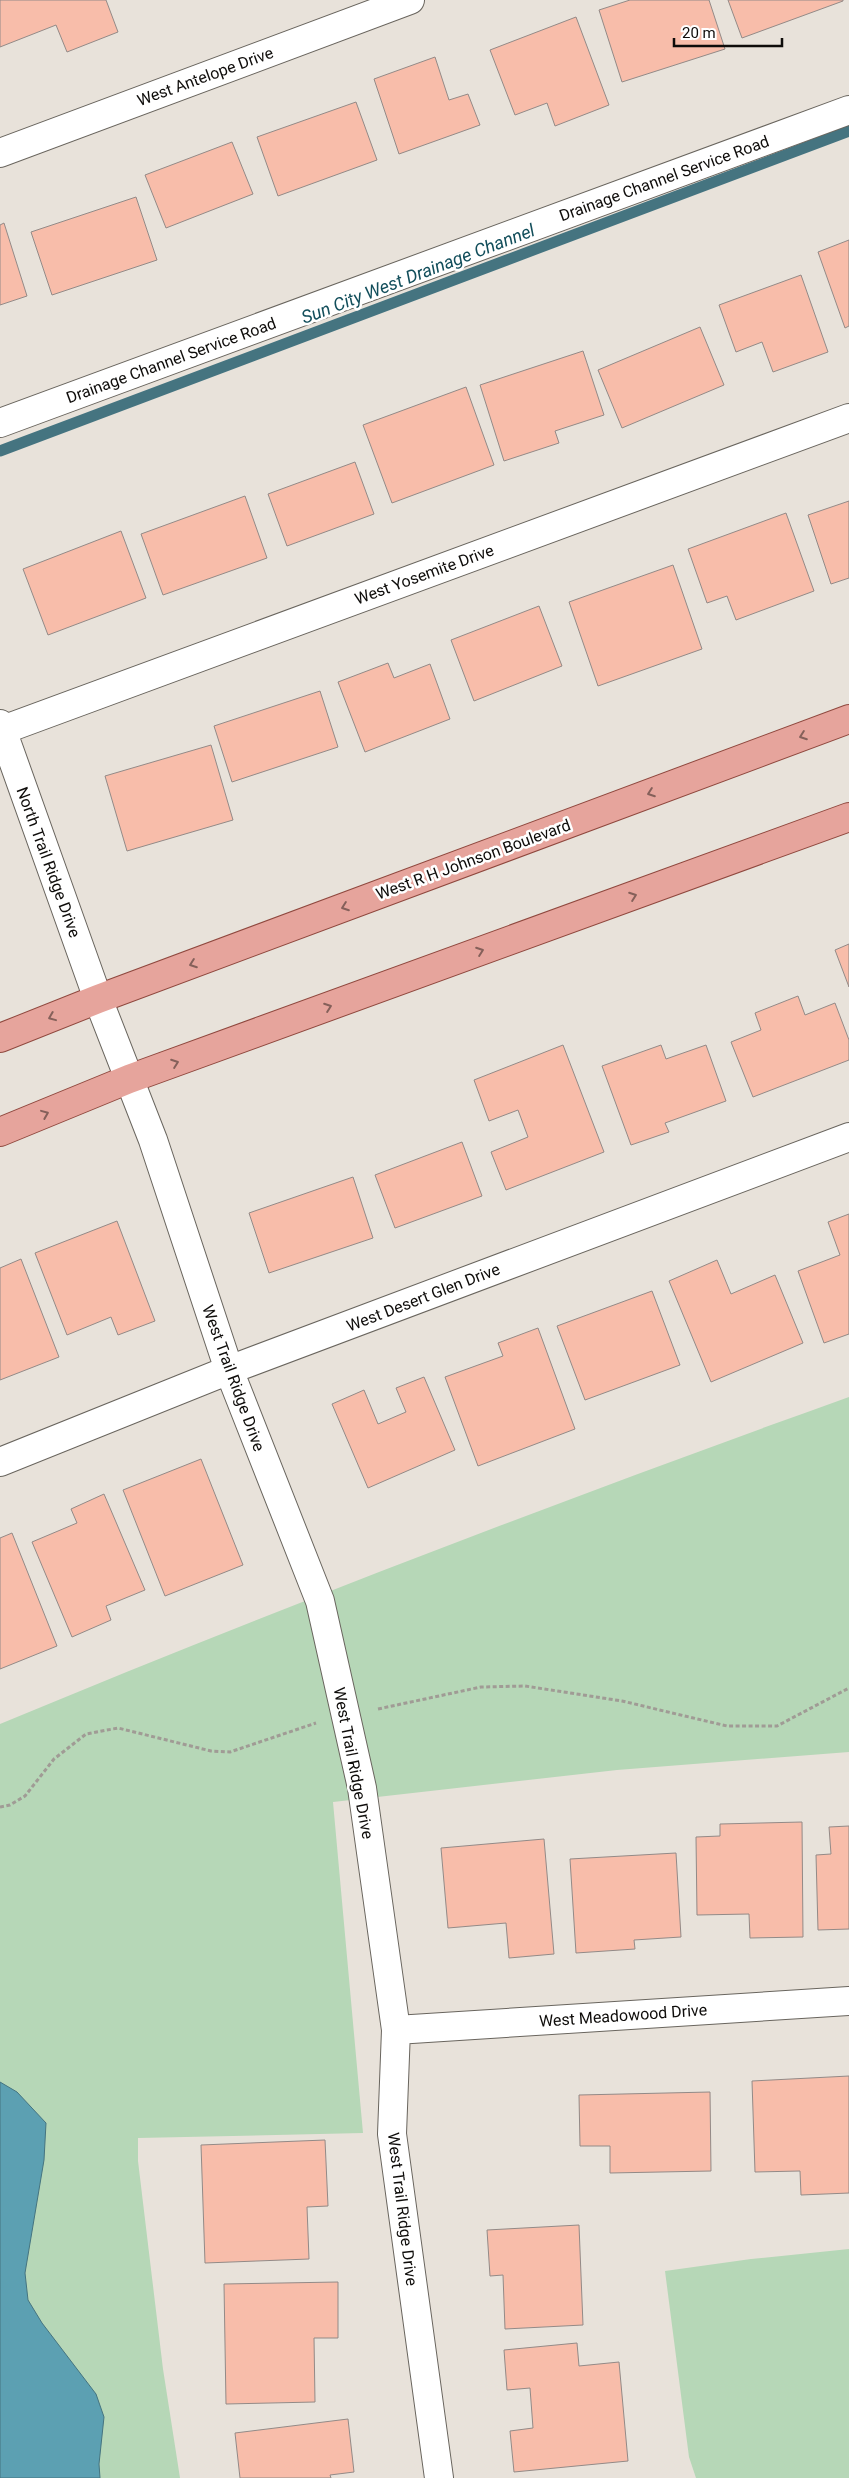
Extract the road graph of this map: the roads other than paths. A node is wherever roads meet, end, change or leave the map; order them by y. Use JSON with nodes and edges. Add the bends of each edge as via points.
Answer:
{"nodes":[{"id":1,"x":410,"y":0,"type":"edge"},
{"id":2,"x":849,"y":110,"type":"edge"},
{"id":3,"x":0,"y":153,"type":"edge"},
{"id":4,"x":849,"y":418,"type":"edge"},
{"id":5,"x":0,"y":423,"type":"edge"},
{"id":6,"x":849,"y":719,"type":"edge"},
{"id":7,"x":1,"y":729,"type":"edge"},
{"id":8,"x":849,"y":817,"type":"edge"},
{"id":9,"x":98,"y":999,"type":"junction"},
{"id":10,"x":0,"y":1038,"type":"edge"},
{"id":11,"x":129,"y":1079,"type":"junction"},
{"id":12,"x":0,"y":1132,"type":"edge"},
{"id":13,"x":849,"y":1137,"type":"edge"},
{"id":14,"x":229,"y":1370,"type":"junction"},
{"id":15,"x":0,"y":1462,"type":"edge"},
{"id":16,"x":849,"y":2001,"type":"edge"},
{"id":17,"x":396,"y":2030,"type":"junction"},
{"id":18,"x":439,"y":2478,"type":"edge"}],
"edges":[{"from":1,"to":3,"type":"street","name":"West Antelope Drive"},
{"from":2,"to":5,"type":"street","name":"Drainage Channel Service Road"},
{"from":4,"to":7,"type":"street","name":"West Yosemite Drive"},
{"from":6,"to":9,"type":"main road","name":"West R H Johnson Boulevard","one_way":true},
{"from":7,"to":9,"type":"street","name":"North Trail Ridge Drive"},
{"from":11,"to":8,"type":"main road","one_way":true},
{"from":9,"to":10,"type":"main road","name":"West R H Johnson Boulevard","one_way":true},
{"from":9,"to":11,"type":"street","name":"North Trail Ridge Drive"},
{"from":12,"to":11,"type":"main road","one_way":true},
{"from":11,"to":14,"type":"street","name":"West Trail Ridge Drive","via":[[153,1140]]},
{"from":13,"to":14,"type":"street","name":"West Desert Glen Drive"},
{"from":14,"to":15,"type":"street","name":"West Desert Glen Drive"},
{"from":14,"to":17,"type":"street","name":"West Trail Ridge Drive","via":[[320,1601],[362,1788]]},
{"from":16,"to":17,"type":"street","name":"West Meadowood Drive"},
{"from":17,"to":18,"type":"street","name":"West Trail Ridge Drive","via":[[392,2134]]}]}
